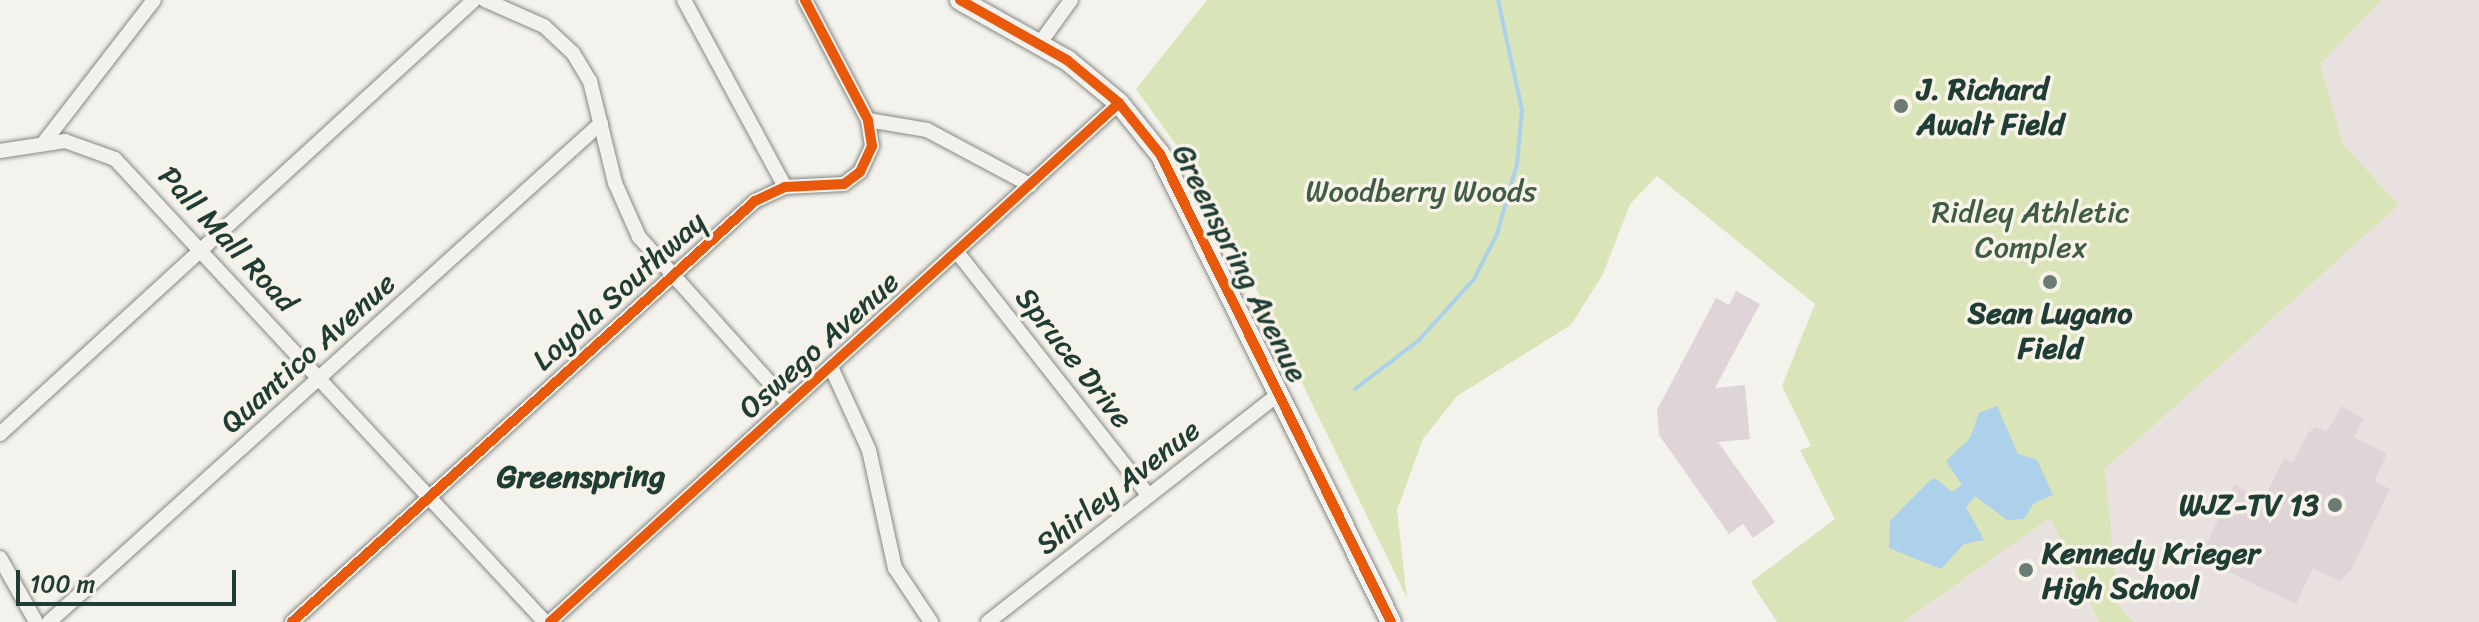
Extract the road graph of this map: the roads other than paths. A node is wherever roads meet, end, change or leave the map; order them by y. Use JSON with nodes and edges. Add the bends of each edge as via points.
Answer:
{"nodes":[{"id":1,"x":154,"y":0,"type":"edge"},
{"id":2,"x":474,"y":0,"type":"edge"},
{"id":3,"x":485,"y":0,"type":"edge"},
{"id":4,"x":684,"y":0,"type":"edge"},
{"id":5,"x":805,"y":0,"type":"edge"},
{"id":6,"x":960,"y":0,"type":"edge"},
{"id":7,"x":1071,"y":0,"type":"edge"},
{"id":8,"x":1040,"y":43,"type":"junction"},
{"id":9,"x":1119,"y":103,"type":"junction"},
{"id":10,"x":868,"y":120,"type":"junction"},
{"id":11,"x":601,"y":123,"type":"junction"},
{"id":12,"x":45,"y":141,"type":"junction"},
{"id":13,"x":0,"y":151,"type":"edge"},
{"id":14,"x":1030,"y":185,"type":"junction"},
{"id":15,"x":785,"y":187,"type":"junction"},
{"id":16,"x":201,"y":248,"type":"junction"},
{"id":17,"x":957,"y":252,"type":"junction"},
{"id":18,"x":671,"y":276,"type":"junction"},
{"id":19,"x":831,"y":367,"type":"junction"},
{"id":20,"x":321,"y":377,"type":"junction"},
{"id":21,"x":1280,"y":393,"type":"junction"},
{"id":22,"x":789,"y":404,"type":"junction"},
{"id":23,"x":0,"y":434,"type":"edge"},
{"id":24,"x":1149,"y":496,"type":"junction"},
{"id":25,"x":429,"y":497,"type":"junction"},
{"id":26,"x":0,"y":558,"type":"edge"},
{"id":27,"x":1383,"y":619,"type":"edge"},
{"id":28,"x":36,"y":622,"type":"edge"},
{"id":29,"x":49,"y":622,"type":"edge"},
{"id":30,"x":292,"y":622,"type":"edge"},
{"id":31,"x":548,"y":622,"type":"edge"},
{"id":32,"x":931,"y":622,"type":"edge"},
{"id":33,"x":988,"y":622,"type":"edge"}],
"edges":[{"from":1,"to":12,"type":"street"},
{"from":2,"to":16,"type":"street"},
{"from":3,"to":11,"type":"street","via":[[560,39],[586,73]]},
{"from":4,"to":15,"type":"street"},
{"from":5,"to":10,"type":"street"},
{"from":6,"to":8,"type":"main road","name":"Greenspring Avenue"},
{"from":7,"to":8,"type":"street"},
{"from":8,"to":9,"type":"main road","name":"Greenspring Avenue"},
{"from":9,"to":14,"type":"street","name":"Oswego Avenue"},
{"from":9,"to":21,"type":"main road","name":"Greenspring Avenue","via":[[1173,175]]},
{"from":10,"to":14,"type":"street","via":[[927,130]]},
{"from":10,"to":15,"type":"street","name":"Loyola Southway","via":[[869,155],[853,178],[832,187]]},
{"from":11,"to":18,"type":"street","via":[[624,207]]},
{"from":11,"to":20,"type":"street","name":"Quantico Avenue"},
{"from":12,"to":13,"type":"street","name":"Pall Mall Road"},
{"from":12,"to":16,"type":"street","name":"Pall Mall Road","via":[[87,146],[115,159]]},
{"from":14,"to":17,"type":"street","name":"Oswego Avenue"},
{"from":15,"to":18,"type":"street","name":"Loyola Southway","via":[[755,201]]},
{"from":16,"to":20,"type":"street","name":"Pall Mall Road"},
{"from":16,"to":23,"type":"street"},
{"from":17,"to":19,"type":"street","name":"Oswego Avenue"},
{"from":17,"to":24,"type":"street","name":"Spruce Drive"},
{"from":18,"to":22,"type":"street"},
{"from":18,"to":25,"type":"street","name":"Loyola Southway"},
{"from":19,"to":22,"type":"street","name":"Oswego Avenue"},
{"from":19,"to":32,"type":"street","via":[[869,450],[895,568]]},
{"from":20,"to":25,"type":"street","name":"Pall Mall Road"},
{"from":20,"to":29,"type":"street","name":"Quantico Avenue"},
{"from":21,"to":24,"type":"street","name":"Shirley Avenue"},
{"from":21,"to":27,"type":"main road","name":"Greenspring Avenue"},
{"from":22,"to":31,"type":"street","name":"Oswego Avenue"},
{"from":24,"to":33,"type":"street","name":"Shirley Avenue"},
{"from":25,"to":30,"type":"street","name":"Loyola Southway"},
{"from":25,"to":31,"type":"street","name":"Pall Mall Road"},
{"from":26,"to":28,"type":"street"}]}
